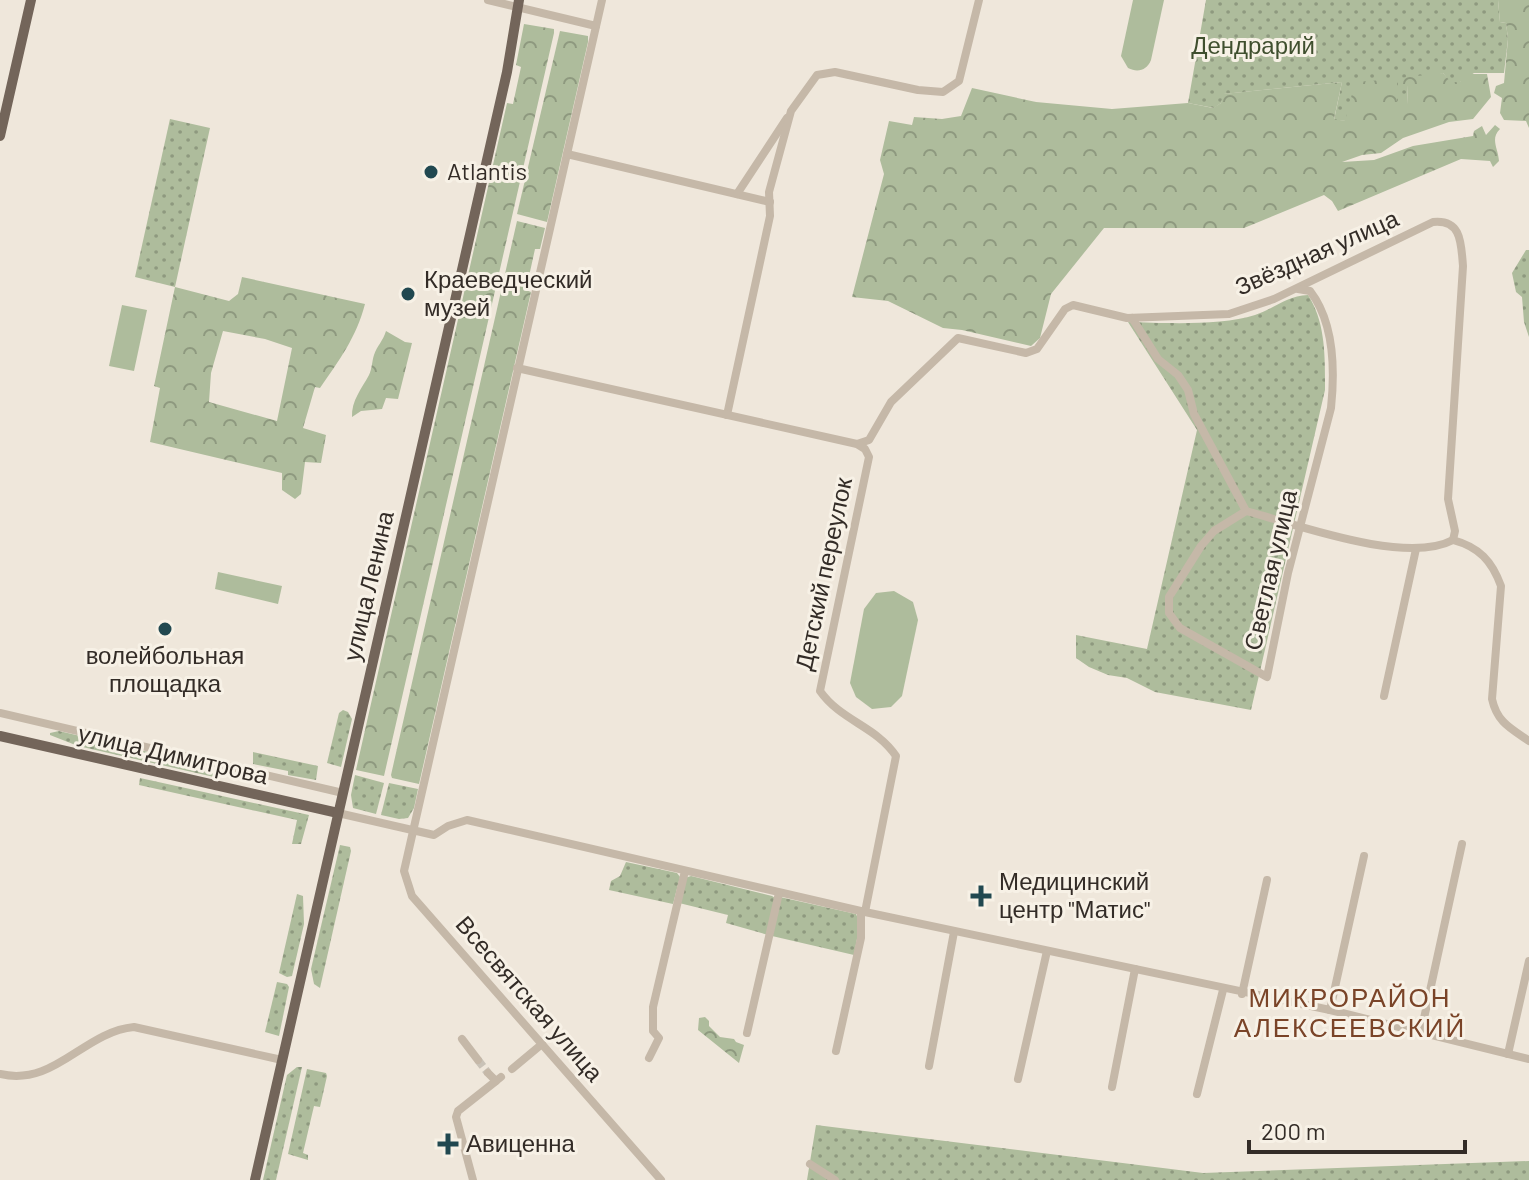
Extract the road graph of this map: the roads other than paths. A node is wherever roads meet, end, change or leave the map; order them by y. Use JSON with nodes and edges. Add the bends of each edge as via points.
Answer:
{"nodes":[{"id":1,"x":31,"y":0,"type":"edge"},
{"id":2,"x":488,"y":0,"type":"edge"},
{"id":3,"x":602,"y":0,"type":"edge"},
{"id":4,"x":979,"y":0,"type":"edge"},
{"id":5,"x":519,"y":4,"type":"edge"},
{"id":6,"x":596,"y":26,"type":"junction"},
{"id":7,"x":791,"y":111,"type":"junction"},
{"id":8,"x":0,"y":136,"type":"edge"},
{"id":9,"x":567,"y":154,"type":"junction"},
{"id":10,"x":737,"y":194,"type":"junction"},
{"id":11,"x":770,"y":202,"type":"junction"},
{"id":12,"x":1295,"y":289,"type":"junction"},
{"id":13,"x":1132,"y":318,"type":"junction"},
{"id":14,"x":517,"y":368,"type":"junction"},
{"id":15,"x":727,"y":415,"type":"junction"},
{"id":16,"x":857,"y":444,"type":"junction"},
{"id":17,"x":1246,"y":511,"type":"junction"},
{"id":18,"x":1301,"y":525,"type":"junction"},
{"id":19,"x":1453,"y":540,"type":"junction"},
{"id":20,"x":1416,"y":549,"type":"junction"},
{"id":21,"x":1384,"y":696,"type":"dead end"},
{"id":22,"x":0,"y":713,"type":"edge"},
{"id":23,"x":0,"y":736,"type":"edge"},
{"id":24,"x":1529,"y":741,"type":"edge"},
{"id":25,"x":343,"y":793,"type":"junction"},
{"id":26,"x":338,"y":813,"type":"junction"},
{"id":27,"x":414,"y":831,"type":"junction"},
{"id":28,"x":1462,"y":844,"type":"dead end"},
{"id":29,"x":1364,"y":856,"type":"dead end"},
{"id":30,"x":685,"y":871,"type":"junction"},
{"id":31,"x":1267,"y":880,"type":"dead end"},
{"id":32,"x":779,"y":893,"type":"junction"},
{"id":33,"x":863,"y":912,"type":"junction"},
{"id":34,"x":954,"y":932,"type":"junction"},
{"id":35,"x":1047,"y":951,"type":"junction"},
{"id":36,"x":1529,"y":961,"type":"edge"},
{"id":37,"x":1135,"y":969,"type":"junction"},
{"id":38,"x":1223,"y":990,"type":"junction"},
{"id":39,"x":1242,"y":994,"type":"junction"},
{"id":40,"x":1330,"y":1010,"type":"junction"},
{"id":41,"x":1421,"y":1032,"type":"junction"},
{"id":42,"x":747,"y":1033,"type":"dead end"},
{"id":43,"x":462,"y":1039,"type":"dead end"},
{"id":44,"x":542,"y":1044,"type":"junction"},
{"id":45,"x":836,"y":1051,"type":"dead end"},
{"id":46,"x":1508,"y":1054,"type":"junction"},
{"id":47,"x":649,"y":1058,"type":"dead end"},
{"id":48,"x":1529,"y":1059,"type":"edge"},
{"id":49,"x":282,"y":1060,"type":"junction"},
{"id":50,"x":478,"y":1060,"type":"tunnel mouth"},
{"id":51,"x":929,"y":1066,"type":"dead end"},
{"id":52,"x":512,"y":1069,"type":"dead end"},
{"id":53,"x":488,"y":1073,"type":"dead end"},
{"id":54,"x":0,"y":1074,"type":"edge"},
{"id":55,"x":1018,"y":1079,"type":"dead end"},
{"id":56,"x":1112,"y":1087,"type":"dead end"},
{"id":57,"x":1197,"y":1094,"type":"dead end"},
{"id":58,"x":810,"y":1164,"type":"dead end"},
{"id":59,"x":255,"y":1180,"type":"edge"},
{"id":60,"x":473,"y":1180,"type":"edge"},
{"id":61,"x":661,"y":1180,"type":"edge"},
{"id":62,"x":835,"y":1180,"type":"edge"}],
"edges":[{"from":1,"to":8,"type":"main road"},
{"from":2,"to":5,"type":"street"},
{"from":3,"to":6,"type":"street","name":"Всесвятская улица"},
{"from":4,"to":7,"type":"street","via":[[959,81],[943,92],[835,72],[817,75]]},
{"from":5,"to":6,"type":"street"},
{"from":5,"to":25,"type":"main road","name":"улица Ленина"},
{"from":6,"to":9,"type":"street","name":"Всесвятская улица"},
{"from":7,"to":10,"type":"street"},
{"from":7,"to":11,"type":"street"},
{"from":9,"to":10,"type":"street"},
{"from":9,"to":14,"type":"street","name":"Всесвятская улица"},
{"from":10,"to":11,"type":"street"},
{"from":11,"to":15,"type":"street"},
{"from":12,"to":13,"type":"street","name":"Звёздная улица","via":[[1229,314]]},
{"from":12,"to":18,"type":"street","name":"Светлая улица","via":[[1310,291],[1319,303],[1330,338],[1333,385]]},
{"from":12,"to":19,"type":"street","name":"Звёздная улица","via":[[1433,222],[1451,223],[1459,233],[1463,296],[1448,499]]},
{"from":13,"to":16,"type":"street","name":"Звёздная улица","via":[[1073,305],[1037,349],[1026,353],[958,338],[891,402],[869,440]]},
{"from":13,"to":17,"type":"street","via":[[1158,359],[1188,390],[1194,414]]},
{"from":14,"to":15,"type":"street","name":"Детский переулок"},
{"from":14,"to":27,"type":"street","name":"Всесвятская улица"},
{"from":15,"to":16,"type":"street","name":"Детский переулок"},
{"from":16,"to":33,"type":"street","name":"Детский переулок","via":[[869,457],[820,691],[838,711],[886,741],[896,756]]},
{"from":17,"to":18,"type":"street"},
{"from":17,"to":18,"type":"street","name":"Светлая улица","via":[[1201,546],[1169,597],[1169,613],[1180,628],[1267,677]]},
{"from":18,"to":20,"type":"street","via":[[1362,542]]},
{"from":19,"to":20,"type":"street"},
{"from":19,"to":24,"type":"street","via":[[1481,552],[1501,586],[1492,699],[1502,722]]},
{"from":20,"to":21,"type":"street"},
{"from":22,"to":25,"type":"street"},
{"from":23,"to":26,"type":"main road","name":"улица Димитрова"},
{"from":25,"to":26,"type":"main road","name":"улица Ленина"},
{"from":26,"to":27,"type":"street"},
{"from":26,"to":49,"type":"main road","name":"улица Ленина"},
{"from":27,"to":30,"type":"street","via":[[434,835],[467,820]]},
{"from":27,"to":44,"type":"street","name":"Всесвятская улица","via":[[404,871],[412,896]]},
{"from":28,"to":41,"type":"street"},
{"from":29,"to":40,"type":"street"},
{"from":30,"to":32,"type":"street"},
{"from":30,"to":47,"type":"street","via":[[653,1007],[653,1031],[659,1038]]},
{"from":31,"to":39,"type":"street"},
{"from":32,"to":33,"type":"street"},
{"from":32,"to":42,"type":"street"},
{"from":33,"to":34,"type":"street"},
{"from":33,"to":45,"type":"street"},
{"from":34,"to":35,"type":"street"},
{"from":34,"to":51,"type":"street"},
{"from":35,"to":37,"type":"street"},
{"from":35,"to":55,"type":"street"},
{"from":36,"to":46,"type":"street"},
{"from":37,"to":38,"type":"street"},
{"from":37,"to":56,"type":"street"},
{"from":38,"to":39,"type":"street"},
{"from":38,"to":57,"type":"street"},
{"from":39,"to":40,"type":"street"},
{"from":40,"to":41,"type":"street"},
{"from":41,"to":46,"type":"street"},
{"from":43,"to":50,"type":"street"},
{"from":44,"to":52,"type":"street"},
{"from":44,"to":61,"type":"street","name":"Всесвятская улица"},
{"from":46,"to":48,"type":"street"},
{"from":49,"to":54,"type":"street","via":[[134,1027],[115,1031],[31,1076]]},
{"from":49,"to":59,"type":"main road","name":"улица Ленина"},
{"from":53,"to":60,"type":"street","via":[[498,1079],[456,1117]]},
{"from":58,"to":62,"type":"street"}]}
